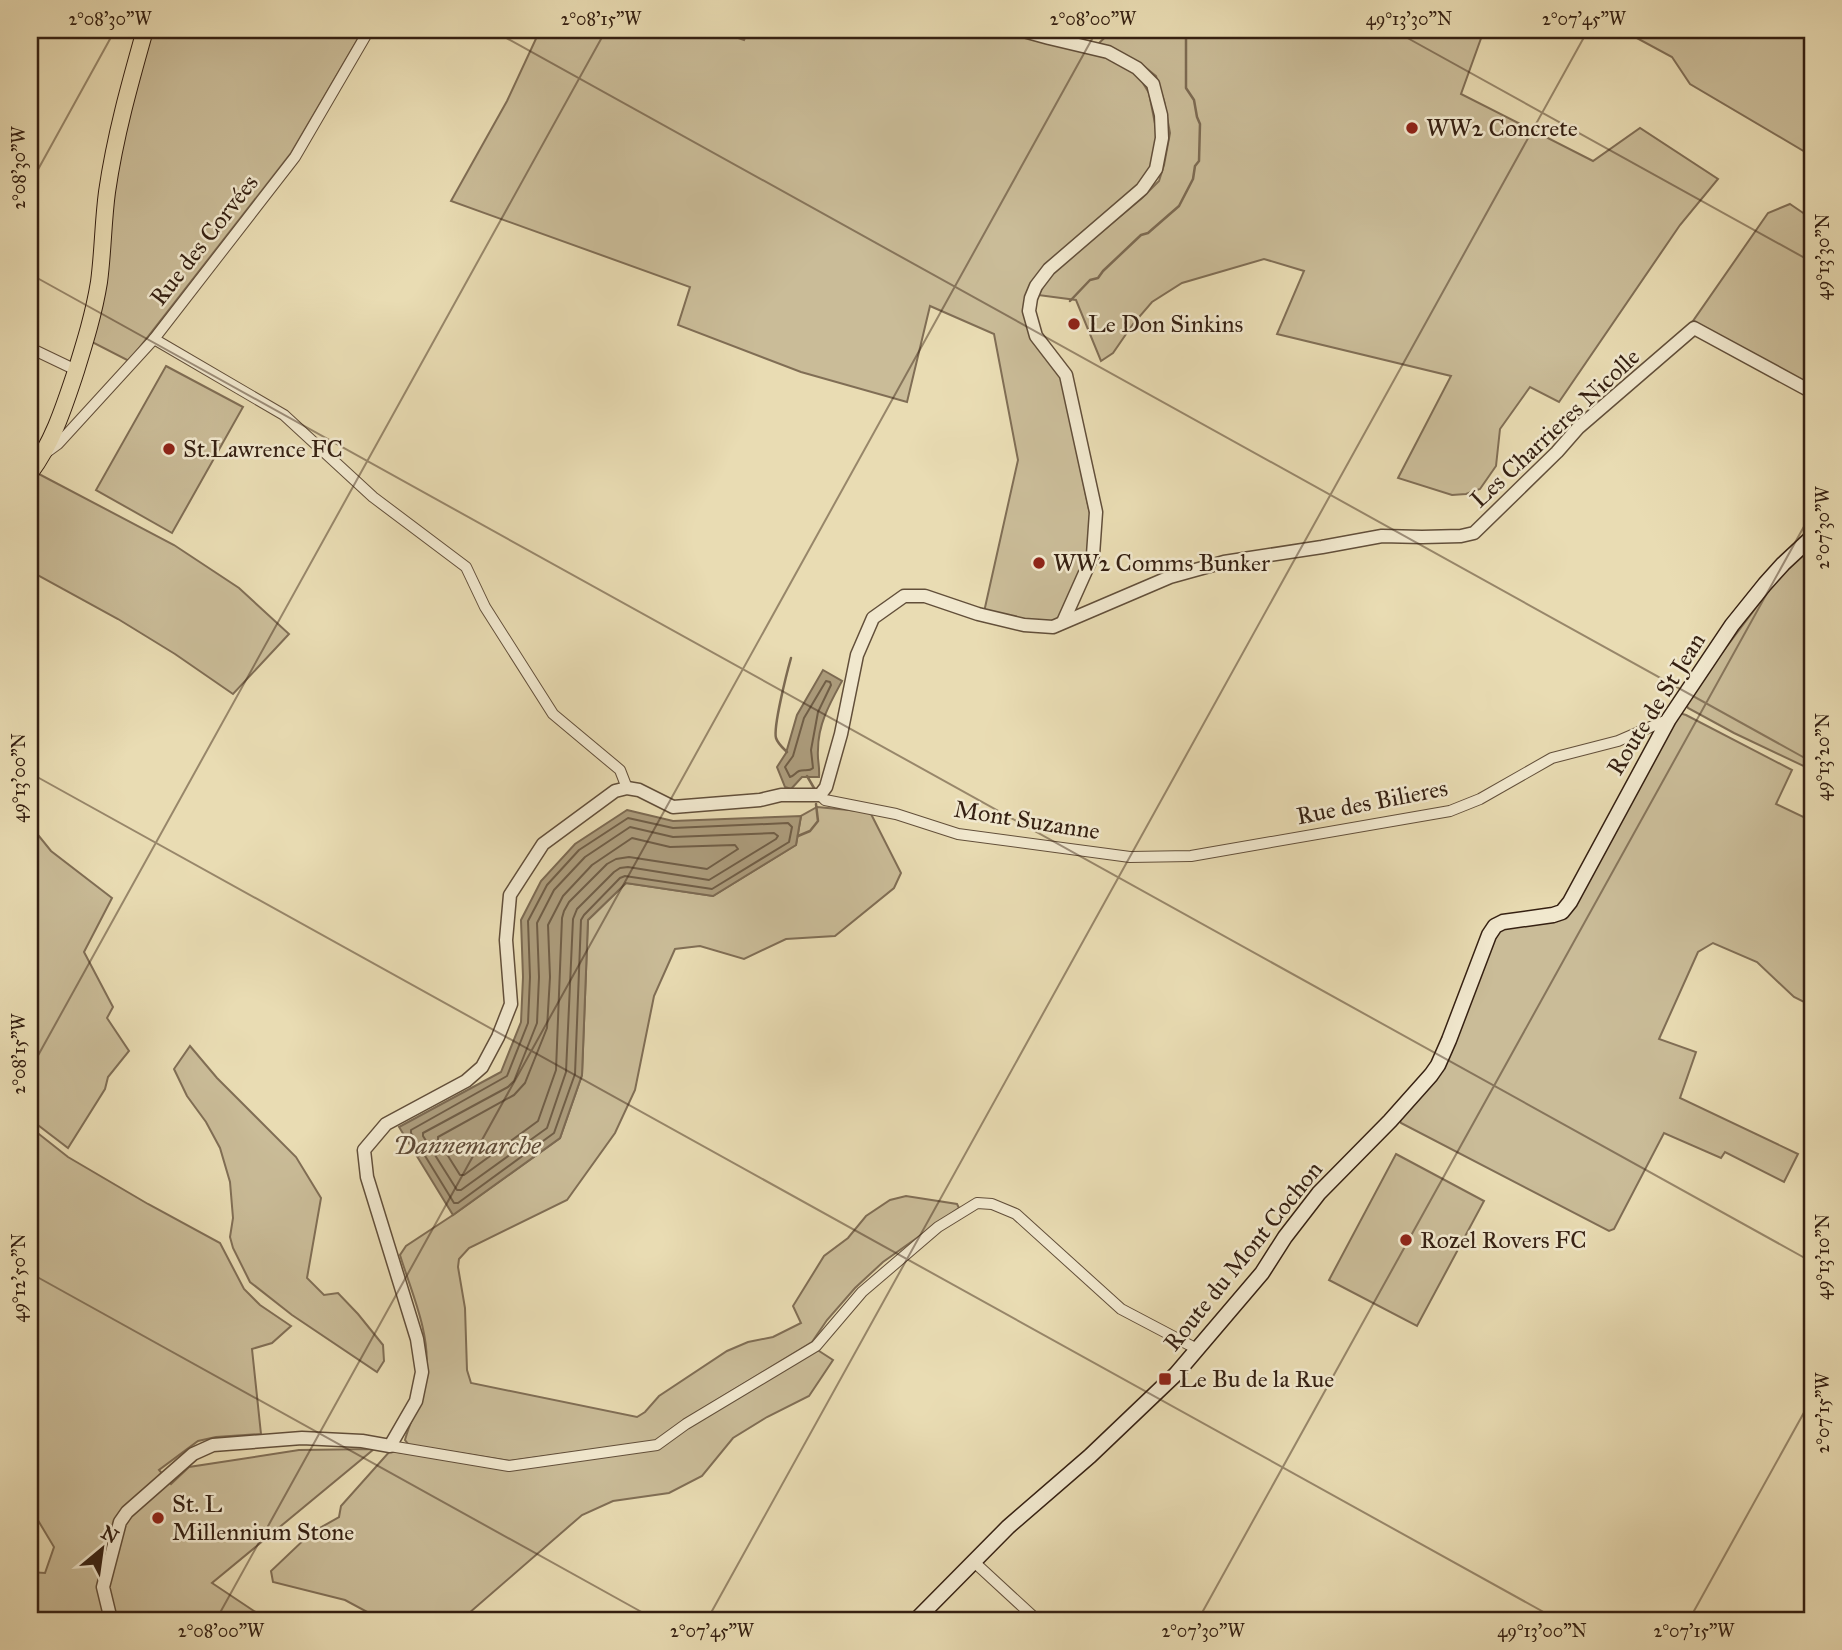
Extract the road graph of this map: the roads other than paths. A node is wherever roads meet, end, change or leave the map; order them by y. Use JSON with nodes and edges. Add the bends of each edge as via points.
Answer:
{"nodes":[{"id":1,"x":145,"y":30,"type":"edge"},
{"id":2,"x":369,"y":30,"type":"edge"},
{"id":3,"x":1020,"y":30,"type":"edge"},
{"id":4,"x":154,"y":340,"type":"junction"},
{"id":5,"x":30,"y":348,"type":"edge"},
{"id":6,"x":76,"y":370,"type":"junction"},
{"id":7,"x":1812,"y":392,"type":"edge"},
{"id":8,"x":61,"y":414,"type":"junction"},
{"id":9,"x":78,"y":423,"type":"junction"},
{"id":10,"x":43,"y":454,"type":"junction"},
{"id":11,"x":30,"y":473,"type":"edge"},
{"id":12,"x":1812,"y":537,"type":"edge"},
{"id":13,"x":1063,"y":622,"type":"junction"},
{"id":14,"x":1669,"y":719,"type":"junction"},
{"id":15,"x":628,"y":788,"type":"junction"},
{"id":16,"x":820,"y":795,"type":"junction"},
{"id":17,"x":1191,"y":856,"type":"joint"},
{"id":18,"x":1562,"y":912,"type":"joint"},
{"id":19,"x":1197,"y":1349,"type":"junction"},
{"id":20,"x":390,"y":1446,"type":"junction"},
{"id":21,"x":973,"y":1561,"type":"junction"},
{"id":22,"x":111,"y":1620,"type":"edge"},
{"id":23,"x":916,"y":1620,"type":"edge"},
{"id":24,"x":1037,"y":1620,"type":"edge"}],
"edges":[{"from":1,"to":6,"type":"main road","via":[[121,113],[107,191],[99,282]]},
{"from":2,"to":4,"type":"street","name":"Rue des Corvées","via":[[295,157]]},
{"from":3,"to":13,"type":"street","via":[[1108,52],[1137,68],[1153,84],[1161,115],[1156,169],[1142,189],[1049,269],[1031,298],[1029,311],[1036,336],[1066,375],[1096,512],[1093,555]]},
{"from":4,"to":9,"type":"street","name":"Rue des Corvées"},
{"from":4,"to":15,"type":"street","via":[[284,415],[373,498],[466,567],[485,607],[553,714],[620,770]]},
{"from":5,"to":6,"type":"street"},
{"from":6,"to":8,"type":"main road"},
{"from":7,"to":13,"type":"street","name":"Les Charrieres Nicolle","via":[[1695,328],[1578,428],[1474,533],[1382,536],[1224,562],[1170,577]]},
{"from":8,"to":9,"type":"street"},
{"from":8,"to":10,"type":"main road"},
{"from":9,"to":10,"type":"street","name":"Rue des Corvées"},
{"from":10,"to":11,"type":"main road"},
{"from":12,"to":14,"type":"main road","name":"Route de St Jean","via":[[1732,625]]},
{"from":13,"to":16,"type":"street","via":[[1053,627],[1024,625],[925,596],[904,596],[889,606],[873,618],[857,655],[841,734]]},
{"from":14,"to":17,"type":"street","name":"Rue des Bilieres","via":[[1618,741],[1552,758],[1450,811]]},
{"from":14,"to":18,"type":"main road","name":"Route de St Jean"},
{"from":15,"to":16,"type":"street","via":[[673,807]]},
{"from":15,"to":20,"type":"street","via":[[615,791],[543,844],[510,895],[506,940],[511,1004],[482,1067],[466,1082],[386,1124],[364,1150],[367,1177],[417,1339],[422,1372],[416,1401]]},
{"from":16,"to":17,"type":"street","name":"Mont Suzanne","via":[[958,834],[1130,857]]},
{"from":18,"to":19,"type":"main road","name":"Route du Mont Cochon","via":[[1495,926],[1431,1075],[1319,1193],[1262,1273]]},
{"from":19,"to":20,"type":"street","via":[[1121,1309],[1016,1214],[976,1203],[938,1227],[862,1292],[816,1346],[657,1445],[509,1465]]},
{"from":19,"to":21,"type":"main road","name":"Route du Mont Cochon","via":[[1090,1456]]},
{"from":20,"to":22,"type":"street","via":[[302,1438],[213,1445],[192,1454],[120,1522],[103,1587]]},
{"from":21,"to":23,"type":"main road","name":"Route du Mont Cochon"},
{"from":21,"to":24,"type":"street"}]}
